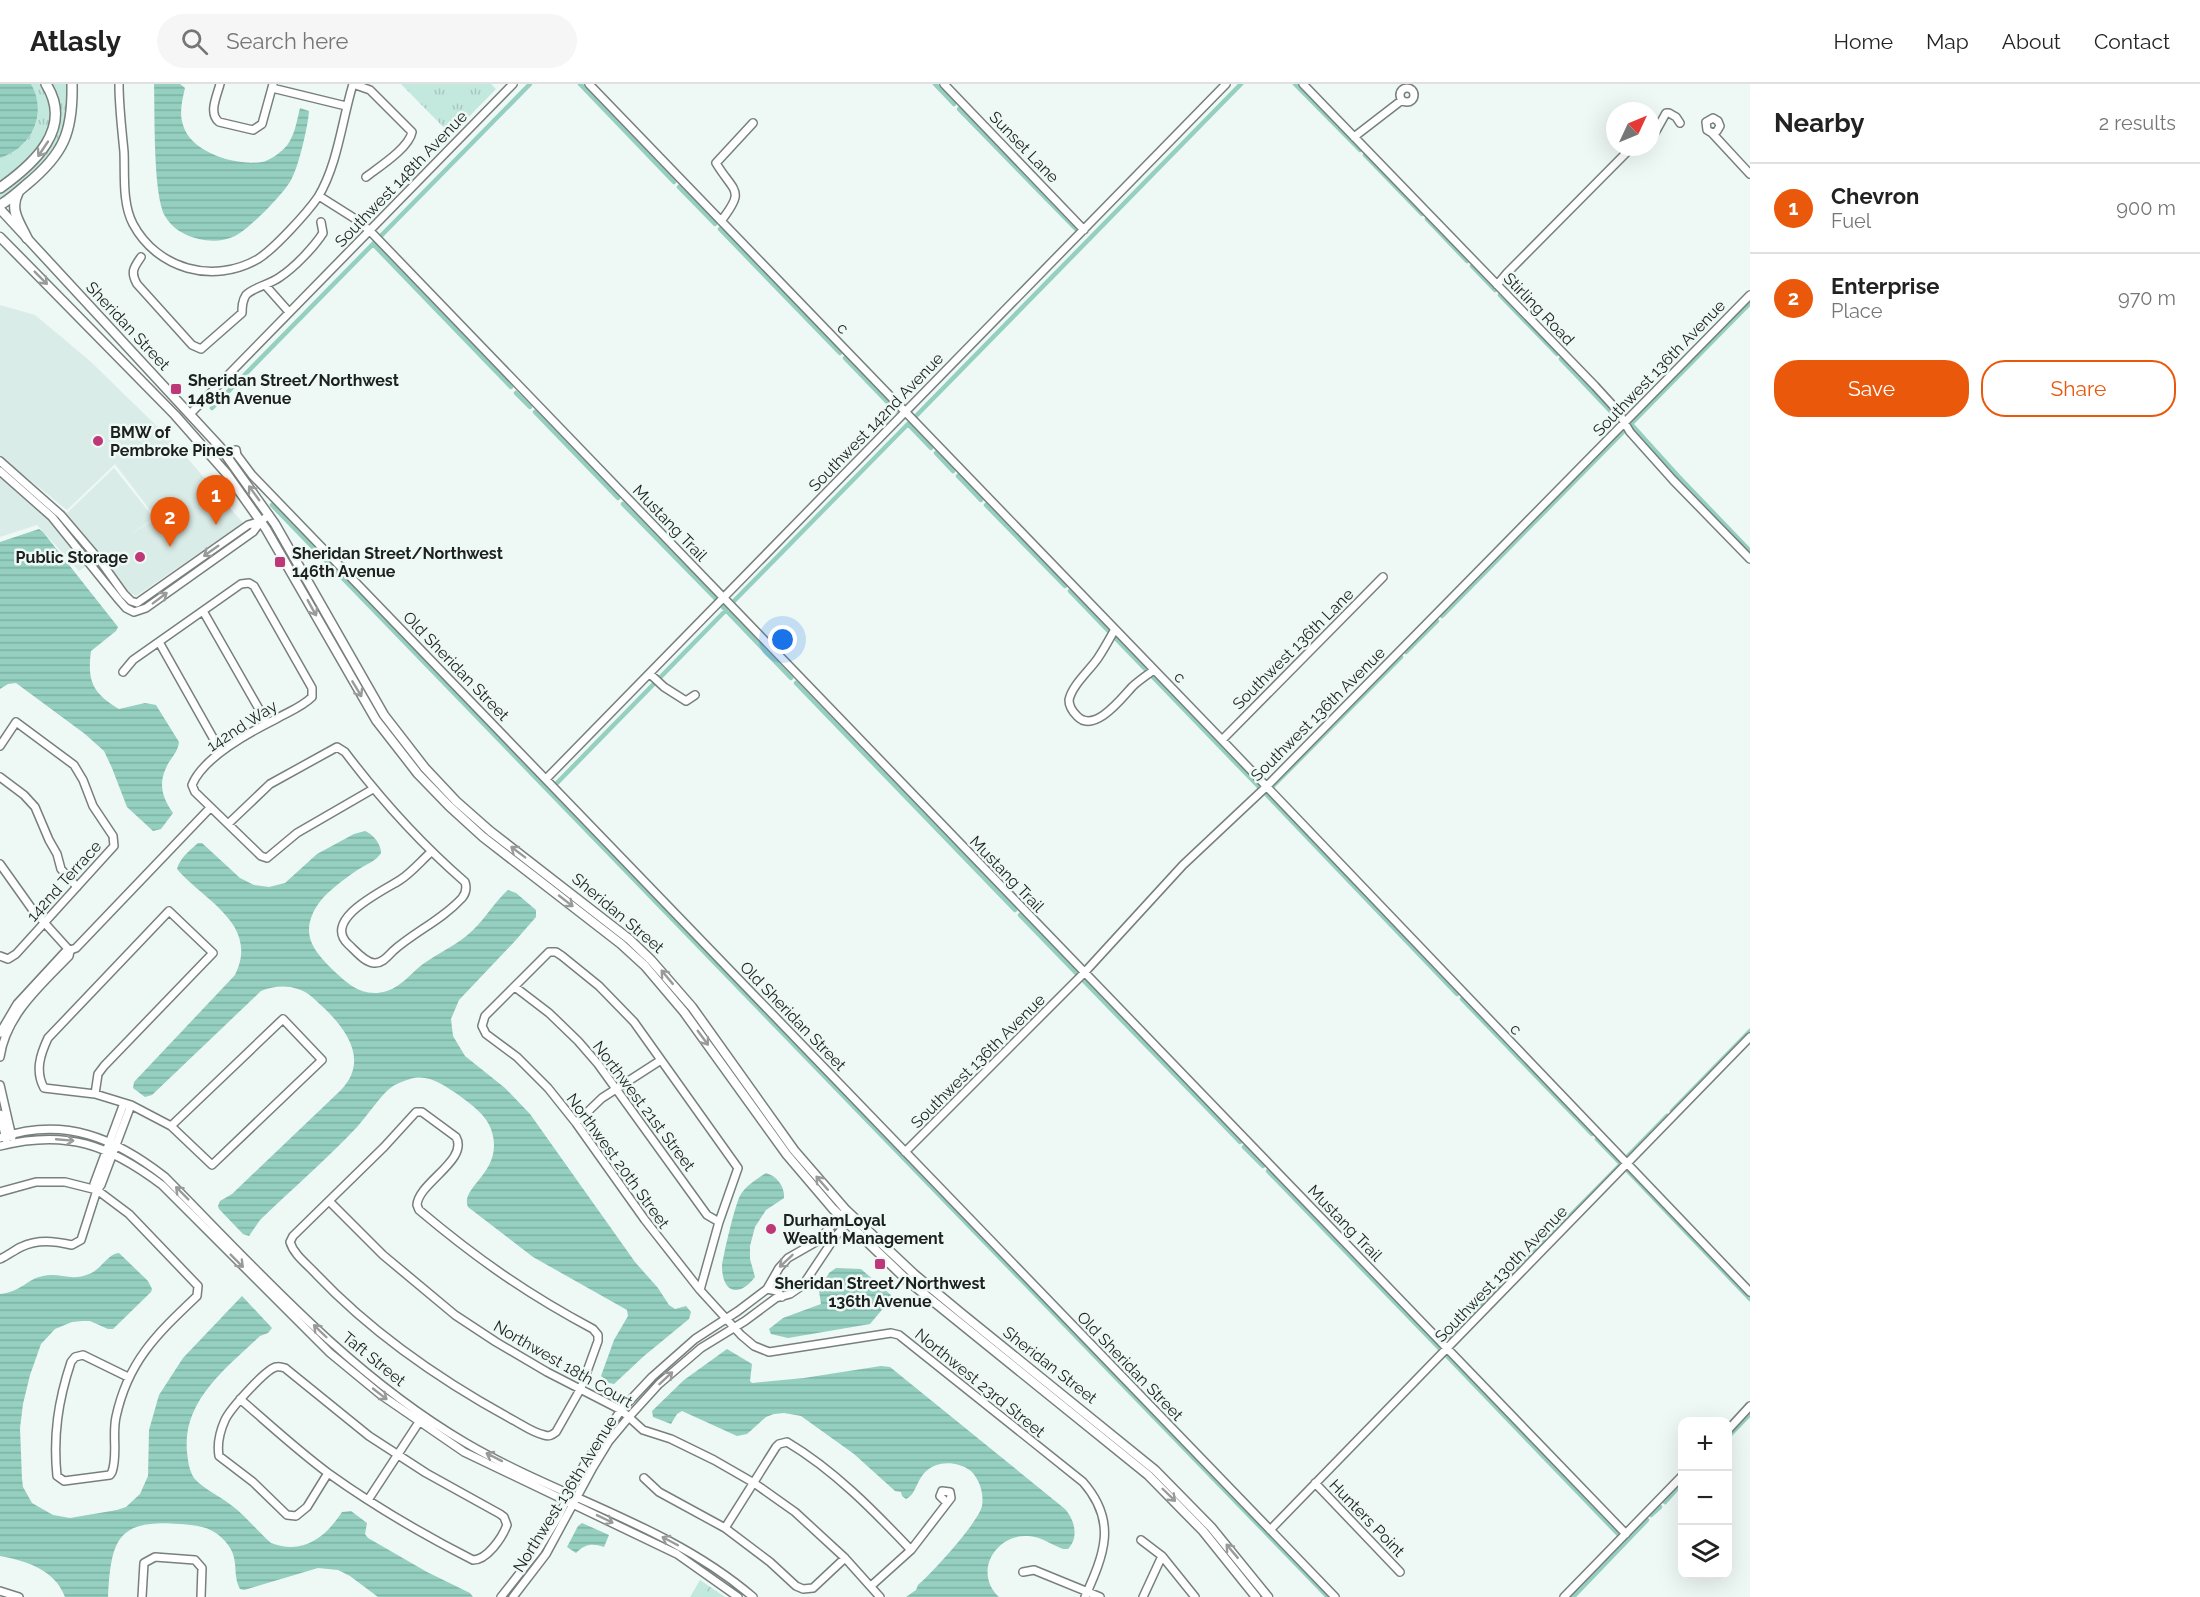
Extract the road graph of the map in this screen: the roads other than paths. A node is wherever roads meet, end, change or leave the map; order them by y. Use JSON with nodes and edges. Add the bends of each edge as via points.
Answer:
{"nodes":[{"id":1,"x":46,"y":84,"type":"edge"},
{"id":2,"x":72,"y":84,"type":"edge"},
{"id":3,"x":119,"y":84,"type":"edge"},
{"id":4,"x":220,"y":84,"type":"edge"},
{"id":5,"x":353,"y":84,"type":"edge"},
{"id":6,"x":513,"y":84,"type":"edge"},
{"id":7,"x":589,"y":84,"type":"edge"},
{"id":8,"x":944,"y":84,"type":"edge"},
{"id":9,"x":1226,"y":84,"type":"edge"},
{"id":10,"x":1303,"y":84,"type":"edge"},
{"id":11,"x":272,"y":86,"type":"edge"},
{"id":12,"x":1402,"y":100,"type":"dead end"},
{"id":13,"x":346,"y":106,"type":"junction"},
{"id":14,"x":753,"y":123,"type":"dead end"},
{"id":15,"x":1680,"y":123,"type":"dead end"},
{"id":16,"x":1660,"y":124,"type":"edge"},
{"id":17,"x":1712,"y":133,"type":"dead end"},
{"id":18,"x":1354,"y":137,"type":"junction"},
{"id":19,"x":1622,"y":156,"type":"edge"},
{"id":20,"x":1750,"y":174,"type":"edge"},
{"id":21,"x":366,"y":177,"type":"dead end"},
{"id":22,"x":0,"y":188,"type":"edge"},
{"id":23,"x":21,"y":189,"type":"junction"},
{"id":24,"x":319,"y":196,"type":"junction"},
{"id":25,"x":0,"y":207,"type":"edge"},
{"id":26,"x":721,"y":221,"type":"junction"},
{"id":27,"x":321,"y":222,"type":"dead end"},
{"id":28,"x":1084,"y":230,"type":"junction"},
{"id":29,"x":370,"y":231,"type":"junction"},
{"id":30,"x":0,"y":237,"type":"edge"},
{"id":31,"x":27,"y":238,"type":"junction"},
{"id":32,"x":141,"y":257,"type":"dead end"},
{"id":33,"x":1497,"y":285,"type":"junction"},
{"id":34,"x":266,"y":286,"type":"junction"},
{"id":35,"x":1750,"y":295,"type":"edge"},
{"id":36,"x":289,"y":312,"type":"junction"},
{"id":37,"x":905,"y":412,"type":"junction"},
{"id":38,"x":190,"y":414,"type":"junction"},
{"id":39,"x":1625,"y":423,"type":"junction"},
{"id":40,"x":187,"y":426,"type":"junction"},
{"id":41,"x":208,"y":434,"type":"junction"},
{"id":42,"x":236,"y":450,"type":"dead end"},
{"id":43,"x":0,"y":461,"type":"edge"},
{"id":44,"x":0,"y":471,"type":"edge"},
{"id":45,"x":269,"y":515,"type":"junction"},
{"id":46,"x":261,"y":521,"type":"junction"},
{"id":47,"x":1750,"y":559,"type":"edge"},
{"id":48,"x":1383,"y":577,"type":"dead end"},
{"id":49,"x":723,"y":598,"type":"junction"},
{"id":50,"x":203,"y":611,"type":"junction"},
{"id":51,"x":1113,"y":633,"type":"junction"},
{"id":52,"x":159,"y":642,"type":"junction"},
{"id":53,"x":123,"y":672,"type":"dead end"},
{"id":54,"x":1150,"y":673,"type":"junction"},
{"id":55,"x":650,"y":674,"type":"junction"},
{"id":56,"x":695,"y":695,"type":"dead end"},
{"id":57,"x":267,"y":723,"type":"junction"},
{"id":58,"x":1222,"y":740,"type":"junction"},
{"id":59,"x":0,"y":746,"type":"edge"},
{"id":60,"x":221,"y":752,"type":"junction"},
{"id":61,"x":0,"y":777,"type":"edge"},
{"id":62,"x":546,"y":779,"type":"junction"},
{"id":63,"x":1266,"y":787,"type":"junction"},
{"id":64,"x":373,"y":789,"type":"junction"},
{"id":65,"x":210,"y":808,"type":"junction"},
{"id":66,"x":228,"y":824,"type":"junction"},
{"id":67,"x":431,"y":852,"type":"junction"},
{"id":68,"x":0,"y":864,"type":"edge"},
{"id":69,"x":77,"y":887,"type":"junction"},
{"id":70,"x":45,"y":924,"type":"junction"},
{"id":71,"x":70,"y":951,"type":"junction"},
{"id":72,"x":4,"y":958,"type":"edge"},
{"id":73,"x":1084,"y":973,"type":"junction"},
{"id":74,"x":515,"y":987,"type":"junction"},
{"id":75,"x":0,"y":1033,"type":"edge"},
{"id":76,"x":1750,"y":1036,"type":"edge"},
{"id":77,"x":0,"y":1057,"type":"edge"},
{"id":78,"x":661,"y":1060,"type":"junction"},
{"id":79,"x":0,"y":1085,"type":"edge"},
{"id":80,"x":616,"y":1089,"type":"junction"},
{"id":81,"x":95,"y":1094,"type":"junction"},
{"id":82,"x":127,"y":1104,"type":"junction"},
{"id":83,"x":0,"y":1114,"type":"edge"},
{"id":84,"x":576,"y":1123,"type":"junction"},
{"id":85,"x":171,"y":1126,"type":"junction"},
{"id":86,"x":6,"y":1140,"type":"edge"},
{"id":87,"x":112,"y":1143,"type":"junction"},
{"id":88,"x":109,"y":1152,"type":"junction"},
{"id":89,"x":905,"y":1152,"type":"junction"},
{"id":90,"x":1627,"y":1164,"type":"junction"},
{"id":91,"x":97,"y":1190,"type":"junction"},
{"id":92,"x":0,"y":1192,"type":"edge"},
{"id":93,"x":329,"y":1201,"type":"junction"},
{"id":94,"x":843,"y":1213,"type":"junction"},
{"id":95,"x":850,"y":1220,"type":"junction"},
{"id":96,"x":718,"y":1222,"type":"junction"},
{"id":97,"x":812,"y":1243,"type":"junction"},
{"id":98,"x":820,"y":1258,"type":"junction"},
{"id":99,"x":1,"y":1259,"type":"edge"},
{"id":100,"x":767,"y":1289,"type":"junction"},
{"id":101,"x":700,"y":1290,"type":"junction"},
{"id":102,"x":1750,"y":1292,"type":"edge"},
{"id":103,"x":782,"y":1297,"type":"junction"},
{"id":104,"x":726,"y":1319,"type":"junction"},
{"id":105,"x":734,"y":1327,"type":"junction"},
{"id":106,"x":1448,"y":1348,"type":"junction"},
{"id":107,"x":128,"y":1377,"type":"junction"},
{"id":108,"x":580,"y":1388,"type":"junction"},
{"id":109,"x":240,"y":1399,"type":"junction"},
{"id":110,"x":1750,"y":1406,"type":"edge"},
{"id":111,"x":621,"y":1410,"type":"junction"},
{"id":112,"x":424,"y":1415,"type":"junction"},
{"id":113,"x":629,"y":1417,"type":"junction"},
{"id":114,"x":419,"y":1422,"type":"junction"},
{"id":115,"x":1732,"y":1426,"type":"edge"},
{"id":116,"x":398,"y":1454,"type":"junction"},
{"id":117,"x":328,"y":1473,"type":"junction"},
{"id":118,"x":644,"y":1478,"type":"dead end"},
{"id":119,"x":1678,"y":1481,"type":"edge"},
{"id":120,"x":753,"y":1483,"type":"junction"},
{"id":121,"x":1315,"y":1484,"type":"junction"},
{"id":122,"x":572,"y":1499,"type":"junction"},
{"id":123,"x":368,"y":1500,"type":"junction"},
{"id":124,"x":947,"y":1503,"type":"dead end"},
{"id":125,"x":725,"y":1528,"type":"junction"},
{"id":126,"x":647,"y":1529,"type":"junction"},
{"id":127,"x":1270,"y":1530,"type":"junction"},
{"id":128,"x":1626,"y":1534,"type":"junction"},
{"id":129,"x":643,"y":1537,"type":"junction"},
{"id":130,"x":1141,"y":1540,"type":"dead end"},
{"id":131,"x":911,"y":1550,"type":"junction"},
{"id":132,"x":1161,"y":1556,"type":"junction"},
{"id":133,"x":844,"y":1558,"type":"junction"},
{"id":134,"x":701,"y":1564,"type":"junction"},
{"id":135,"x":1023,"y":1572,"type":"dead end"},
{"id":136,"x":1400,"y":1572,"type":"dead end"},
{"id":137,"x":871,"y":1586,"type":"junction"},
{"id":138,"x":0,"y":1591,"type":"edge"},
{"id":139,"x":1086,"y":1594,"type":"edge"},
{"id":140,"x":19,"y":1597,"type":"edge"},
{"id":141,"x":142,"y":1597,"type":"edge"},
{"id":142,"x":201,"y":1597,"type":"edge"},
{"id":143,"x":501,"y":1597,"type":"edge"},
{"id":144,"x":513,"y":1597,"type":"edge"},
{"id":145,"x":738,"y":1597,"type":"edge"},
{"id":146,"x":753,"y":1597,"type":"edge"},
{"id":147,"x":880,"y":1597,"type":"edge"},
{"id":148,"x":1100,"y":1597,"type":"edge"},
{"id":149,"x":1143,"y":1597,"type":"edge"},
{"id":150,"x":1195,"y":1597,"type":"edge"},
{"id":151,"x":1256,"y":1597,"type":"edge"},
{"id":152,"x":1268,"y":1597,"type":"edge"},
{"id":153,"x":1335,"y":1597,"type":"edge"},
{"id":154,"x":1564,"y":1597,"type":"edge"}],
"edges":[{"from":1,"to":22,"type":"highway","one_way":true,"via":[[55,108],[49,141],[33,161]]},
{"from":2,"to":23,"type":"highway","via":[[66,140],[50,164]]},
{"from":3,"to":24,"type":"street","via":[[126,203],[142,239],[167,261],[201,272],[243,266],[271,248]]},
{"from":4,"to":11,"type":"street","via":[[213,110],[215,119],[253,130],[262,124]]},
{"from":5,"to":13,"type":"street"},
{"from":5,"to":21,"type":"street","via":[[370,90],[412,132],[405,145]]},
{"from":6,"to":29,"type":"street","name":"Southwest 148th Avenue"},
{"from":7,"to":26,"type":"street","name":"c"},
{"from":8,"to":28,"type":"street","name":"Sunset Lane"},
{"from":9,"to":28,"type":"street","name":"Southwest 142nd Avenue"},
{"from":10,"to":18,"type":"street","name":"Stirling Road"},
{"from":11,"to":13,"type":"street"},
{"from":12,"to":18,"type":"street"},
{"from":13,"to":24,"type":"street","via":[[332,166]]},
{"from":14,"to":26,"type":"street","via":[[716,163],[736,199]]},
{"from":15,"to":16,"type":"street","via":[[1666,113]]},
{"from":17,"to":20,"type":"street"},
{"from":18,"to":33,"type":"street","name":"Stirling Road"},
{"from":19,"to":33,"type":"street"},
{"from":23,"to":25,"type":"highway"},
{"from":23,"to":31,"type":"highway","via":[[14,208]]},
{"from":24,"to":29,"type":"street","name":"Mustang Trail"},
{"from":25,"to":31,"type":"main road","name":"Sheridan Street"},
{"from":26,"to":37,"type":"street","name":"c"},
{"from":27,"to":34,"type":"street","via":[[323,232],[318,240],[282,276]]},
{"from":28,"to":37,"type":"street","name":"Southwest 142nd Avenue"},
{"from":29,"to":36,"type":"street","name":"Southwest 148th Avenue"},
{"from":29,"to":49,"type":"street","name":"Mustang Trail"},
{"from":30,"to":40,"type":"main road","name":"Sheridan Street","one_way":true},
{"from":31,"to":38,"type":"main road","name":"Sheridan Street"},
{"from":32,"to":34,"type":"street","via":[[132,277],[192,345],[201,349],[242,313],[242,303],[249,292]]},
{"from":33,"to":39,"type":"street","name":"Stirling Road","via":[[1595,386]]},
{"from":34,"to":36,"type":"street"},
{"from":35,"to":39,"type":"street","name":"Southwest 136th Avenue"},
{"from":36,"to":38,"type":"street","name":"Southwest 148th Avenue"},
{"from":37,"to":49,"type":"street","name":"Southwest 142nd Avenue"},
{"from":37,"to":51,"type":"street","name":"c"},
{"from":38,"to":40,"type":"main road"},
{"from":38,"to":41,"type":"main road","name":"Sheridan Street"},
{"from":39,"to":47,"type":"street","name":"Stirling Road","via":[[1670,477]]},
{"from":39,"to":63,"type":"street","name":"Southwest 136th Avenue"},
{"from":40,"to":41,"type":"main road"},
{"from":40,"to":46,"type":"main road","name":"Sheridan Street"},
{"from":45,"to":41,"type":"main road","name":"Sheridan Street","one_way":true},
{"from":42,"to":62,"type":"street","name":"Old Sheridan Street","via":[[258,481]]},
{"from":46,"to":43,"type":"street","one_way":true,"via":[[248,525],[146,598],[131,602],[61,515]]},
{"from":44,"to":46,"type":"street","one_way":true,"via":[[52,516],[118,600],[134,612],[146,608],[253,532]]},
{"from":45,"to":46,"type":"street"},
{"from":94,"to":45,"type":"main road","name":"Sheridan Street","one_way":true,"via":[[692,1007],[651,960],[490,831],[425,768],[384,715]]},
{"from":46,"to":94,"type":"main road","name":"Sheridan Street","one_way":true,"via":[[376,720],[418,774],[483,837],[645,966],[684,1012],[814,1189]]},
{"from":48,"to":58,"type":"street","name":"Southwest 136th Lane"},
{"from":49,"to":55,"type":"street","name":"Southwest 142nd Avenue"},
{"from":49,"to":73,"type":"street","name":"Mustang Trail"},
{"from":50,"to":52,"type":"street"},
{"from":50,"to":57,"type":"street"},
{"from":50,"to":57,"type":"street","name":"142nd Way","via":[[241,584],[254,586],[312,688],[307,703]]},
{"from":51,"to":54,"type":"street","name":"c"},
{"from":51,"to":54,"type":"street","via":[[1070,698],[1076,716],[1091,722],[1106,714]]},
{"from":52,"to":53,"type":"street"},
{"from":52,"to":60,"type":"street"},
{"from":54,"to":58,"type":"street","name":"c"},
{"from":55,"to":56,"type":"street","via":[[686,701]]},
{"from":55,"to":62,"type":"street","name":"Southwest 142nd Avenue"},
{"from":57,"to":60,"type":"street","name":"142nd Way"},
{"from":58,"to":63,"type":"street","name":"c"},
{"from":59,"to":69,"type":"street","name":"142nd Terrace","via":[[16,722],[74,765],[83,780],[93,806],[113,836],[114,846]]},
{"from":60,"to":65,"type":"street","name":"142nd Way","via":[[195,777],[192,785]]},
{"from":61,"to":69,"type":"street","via":[[35,807],[61,869]]},
{"from":62,"to":89,"type":"street","name":"Old Sheridan Street"},
{"from":63,"to":73,"type":"street","name":"Southwest 136th Avenue","via":[[1183,865]]},
{"from":63,"to":90,"type":"street","name":"c"},
{"from":64,"to":66,"type":"street","via":[[297,833],[267,858]]},
{"from":64,"to":66,"type":"street","via":[[337,747],[270,784]]},
{"from":64,"to":67,"type":"street"},
{"from":65,"to":66,"type":"street"},
{"from":65,"to":71,"type":"street"},
{"from":67,"to":67,"type":"street","via":[[465,882],[463,897],[382,961],[374,963],[365,958],[343,939],[342,922],[363,903],[403,879]]},
{"from":68,"to":70,"type":"street"},
{"from":69,"to":70,"type":"street","name":"142nd Terrace"},
{"from":70,"to":71,"type":"street"},
{"from":70,"to":72,"type":"street","name":"142nd Terrace"},
{"from":71,"to":75,"type":"street","via":[[17,1004]]},
{"from":71,"to":77,"type":"street","via":[[16,1015],[5,1035]]},
{"from":73,"to":89,"type":"street","name":"Southwest 136th Avenue"},
{"from":73,"to":106,"type":"street","name":"Mustang Trail"},
{"from":74,"to":78,"type":"street","via":[[549,952],[555,952],[599,986],[634,1022]]},
{"from":74,"to":80,"type":"street","name":"Northwest 21st Street","via":[[578,1041]]},
{"from":74,"to":84,"type":"street","name":"Northwest 20th Street","via":[[485,1016],[482,1026],[486,1034],[517,1057],[548,1088]]},
{"from":76,"to":90,"type":"street","name":"Southwest 130th Avenue"},
{"from":78,"to":80,"type":"street"},
{"from":78,"to":96,"type":"street","via":[[738,1168]]},
{"from":79,"to":86,"type":"street"},
{"from":80,"to":84,"type":"street"},
{"from":80,"to":96,"type":"street","name":"Northwest 21st Street","via":[[707,1215]]},
{"from":81,"to":81,"type":"street","via":[[98,1074],[104,1066],[213,953],[169,911],[48,1038],[40,1056],[39,1079],[44,1088]]},
{"from":81,"to":82,"type":"street"},
{"from":82,"to":85,"type":"street"},
{"from":82,"to":87,"type":"street"},
{"from":83,"to":86,"type":"street"},
{"from":84,"to":101,"type":"street","name":"Northwest 20th Street"},
{"from":85,"to":85,"type":"street","via":[[283,1019],[322,1060],[212,1165]]},
{"from":86,"to":87,"type":"street","name":"Taft Street","via":[[48,1130],[94,1136]]},
{"from":86,"to":88,"type":"street","name":"Taft Street","one_way":true,"via":[[64,1140]]},
{"from":87,"to":88,"type":"street"},
{"from":112,"to":87,"type":"street","name":"Taft Street","one_way":true,"via":[[334,1345],[165,1176],[137,1155]]},
{"from":88,"to":91,"type":"street"},
{"from":88,"to":114,"type":"street","name":"Taft Street","one_way":true,"via":[[134,1164],[162,1185],[330,1353]]},
{"from":89,"to":127,"type":"street","name":"Old Sheridan Street"},
{"from":90,"to":102,"type":"street","name":"c"},
{"from":90,"to":106,"type":"street","name":"Southwest 130th Avenue"},
{"from":91,"to":92,"type":"street","via":[[65,1182],[36,1182]]},
{"from":91,"to":99,"type":"street","via":[[77,1243],[41,1241]]},
{"from":91,"to":107,"type":"street","via":[[129,1214],[196,1283],[198,1290],[154,1339]]},
{"from":93,"to":108,"type":"street","name":"Northwest 18th Court","via":[[383,1255],[455,1315]]},
{"from":93,"to":108,"type":"street","via":[[293,1236],[292,1250],[389,1340],[449,1383],[546,1436],[556,1432]]},
{"from":93,"to":108,"type":"street","via":[[384,1147],[410,1115],[422,1112],[456,1137],[459,1150],[420,1196],[419,1210],[509,1281],[593,1329],[598,1341]]},
{"from":94,"to":95,"type":"main road","name":"Sheridan Street"},
{"from":94,"to":97,"type":"street","name":"Northwest 136th Avenue"},
{"from":95,"to":98,"type":"street","name":"Northwest 136th Avenue"},
{"from":95,"to":151,"type":"main road","name":"Sheridan Street","one_way":true,"via":[[908,1281],[1148,1475],[1203,1531]]},
{"from":152,"to":95,"type":"main road","name":"Sheridan Street","one_way":true,"via":[[1211,1527],[1155,1470]]},
{"from":96,"to":101,"type":"street"},
{"from":97,"to":98,"type":"street"},
{"from":97,"to":100,"type":"street","name":"Northwest 136th Avenue","one_way":true,"via":[[788,1258]]},
{"from":98,"to":103,"type":"street","name":"Northwest 136th Avenue","via":[[803,1286]]},
{"from":100,"to":103,"type":"street"},
{"from":100,"to":104,"type":"street","name":"Northwest 136th Avenue"},
{"from":101,"to":104,"type":"street","name":"Northwest 20th Street"},
{"from":103,"to":105,"type":"street","name":"Northwest 136th Avenue"},
{"from":104,"to":105,"type":"street","name":"Northwest 23rd Street"},
{"from":104,"to":111,"type":"street","name":"Northwest 136th Avenue","via":[[695,1339]]},
{"from":113,"to":105,"type":"street","name":"Northwest 136th Avenue","one_way":true,"via":[[686,1360]]},
{"from":105,"to":139,"type":"street","name":"Northwest 23rd Street","via":[[754,1346],[769,1352],[891,1333],[899,1335],[1094,1494],[1105,1527],[1104,1548]]},
{"from":106,"to":121,"type":"street","name":"Southwest 130th Avenue"},
{"from":106,"to":128,"type":"street","name":"Mustang Trail"},
{"from":107,"to":107,"type":"street","via":[[116,1419],[110,1475],[59,1479],[54,1449],[58,1406],[71,1362],[83,1355]]},
{"from":108,"to":111,"type":"street","name":"Northwest 18th Court"},
{"from":109,"to":116,"type":"street","via":[[270,1370],[285,1368],[369,1436]]},
{"from":109,"to":117,"type":"street"},
{"from":109,"to":117,"type":"street","via":[[224,1422],[219,1456],[286,1515],[296,1516],[307,1507]]},
{"from":110,"to":115,"type":"street"},
{"from":111,"to":113,"type":"street","name":"Northwest 18th Court"},
{"from":111,"to":122,"type":"street","name":"Northwest 136th Avenue","via":[[584,1465]]},
{"from":112,"to":114,"type":"street"},
{"from":122,"to":112,"type":"street","name":"Taft Street","one_way":true,"via":[[467,1443]]},
{"from":113,"to":120,"type":"street","name":"Northwest 18th Court","via":[[642,1430],[671,1439]]},
{"from":113,"to":122,"type":"street","name":"Northwest 136th Avenue"},
{"from":114,"to":116,"type":"street"},
{"from":114,"to":122,"type":"street","name":"Taft Street","via":[[464,1452],[517,1479]]},
{"from":116,"to":123,"type":"street"},
{"from":116,"to":123,"type":"street","via":[[504,1517],[505,1529],[487,1555],[473,1560]]},
{"from":117,"to":123,"type":"street"},
{"from":118,"to":125,"type":"street","via":[[659,1492]]},
{"from":119,"to":128,"type":"street"},
{"from":120,"to":125,"type":"street"},
{"from":120,"to":131,"type":"street","via":[[779,1444],[787,1442],[872,1509]]},
{"from":120,"to":133,"type":"street","name":"Northwest 18th Court","via":[[795,1512]]},
{"from":121,"to":127,"type":"street","name":"Southwest 130th Avenue"},
{"from":121,"to":136,"type":"street","name":"Hunters Point"},
{"from":122,"to":126,"type":"street","name":"Taft Street"},
{"from":122,"to":129,"type":"street","name":"Taft Street","one_way":true},
{"from":122,"to":143,"type":"street","name":"Northwest 136th Avenue"},
{"from":122,"to":144,"type":"street","name":"Northwest 136th Avenue","via":[[546,1554]]},
{"from":124,"to":131,"type":"street"},
{"from":125,"to":133,"type":"street","via":[[796,1586],[813,1588]]},
{"from":126,"to":129,"type":"street"},
{"from":134,"to":126,"type":"street","name":"Taft Street","one_way":true},
{"from":127,"to":153,"type":"street","name":"Old Sheridan Street"},
{"from":128,"to":154,"type":"street"},
{"from":129,"to":134,"type":"street","name":"Taft Street"},
{"from":130,"to":132,"type":"street"},
{"from":131,"to":137,"type":"street"},
{"from":132,"to":149,"type":"street"},
{"from":132,"to":150,"type":"street"},
{"from":133,"to":137,"type":"street","name":"Northwest 18th Court"},
{"from":134,"to":145,"type":"street","name":"Taft Street"},
{"from":134,"to":146,"type":"street","name":"Taft Street"},
{"from":135,"to":139,"type":"street","via":[[1034,1570]]},
{"from":137,"to":147,"type":"street","name":"Northwest 18th Court"},
{"from":138,"to":140,"type":"street"},
{"from":139,"to":148,"type":"street"},
{"from":141,"to":142,"type":"street","via":[[144,1563],[155,1557],[199,1562]]}]}
